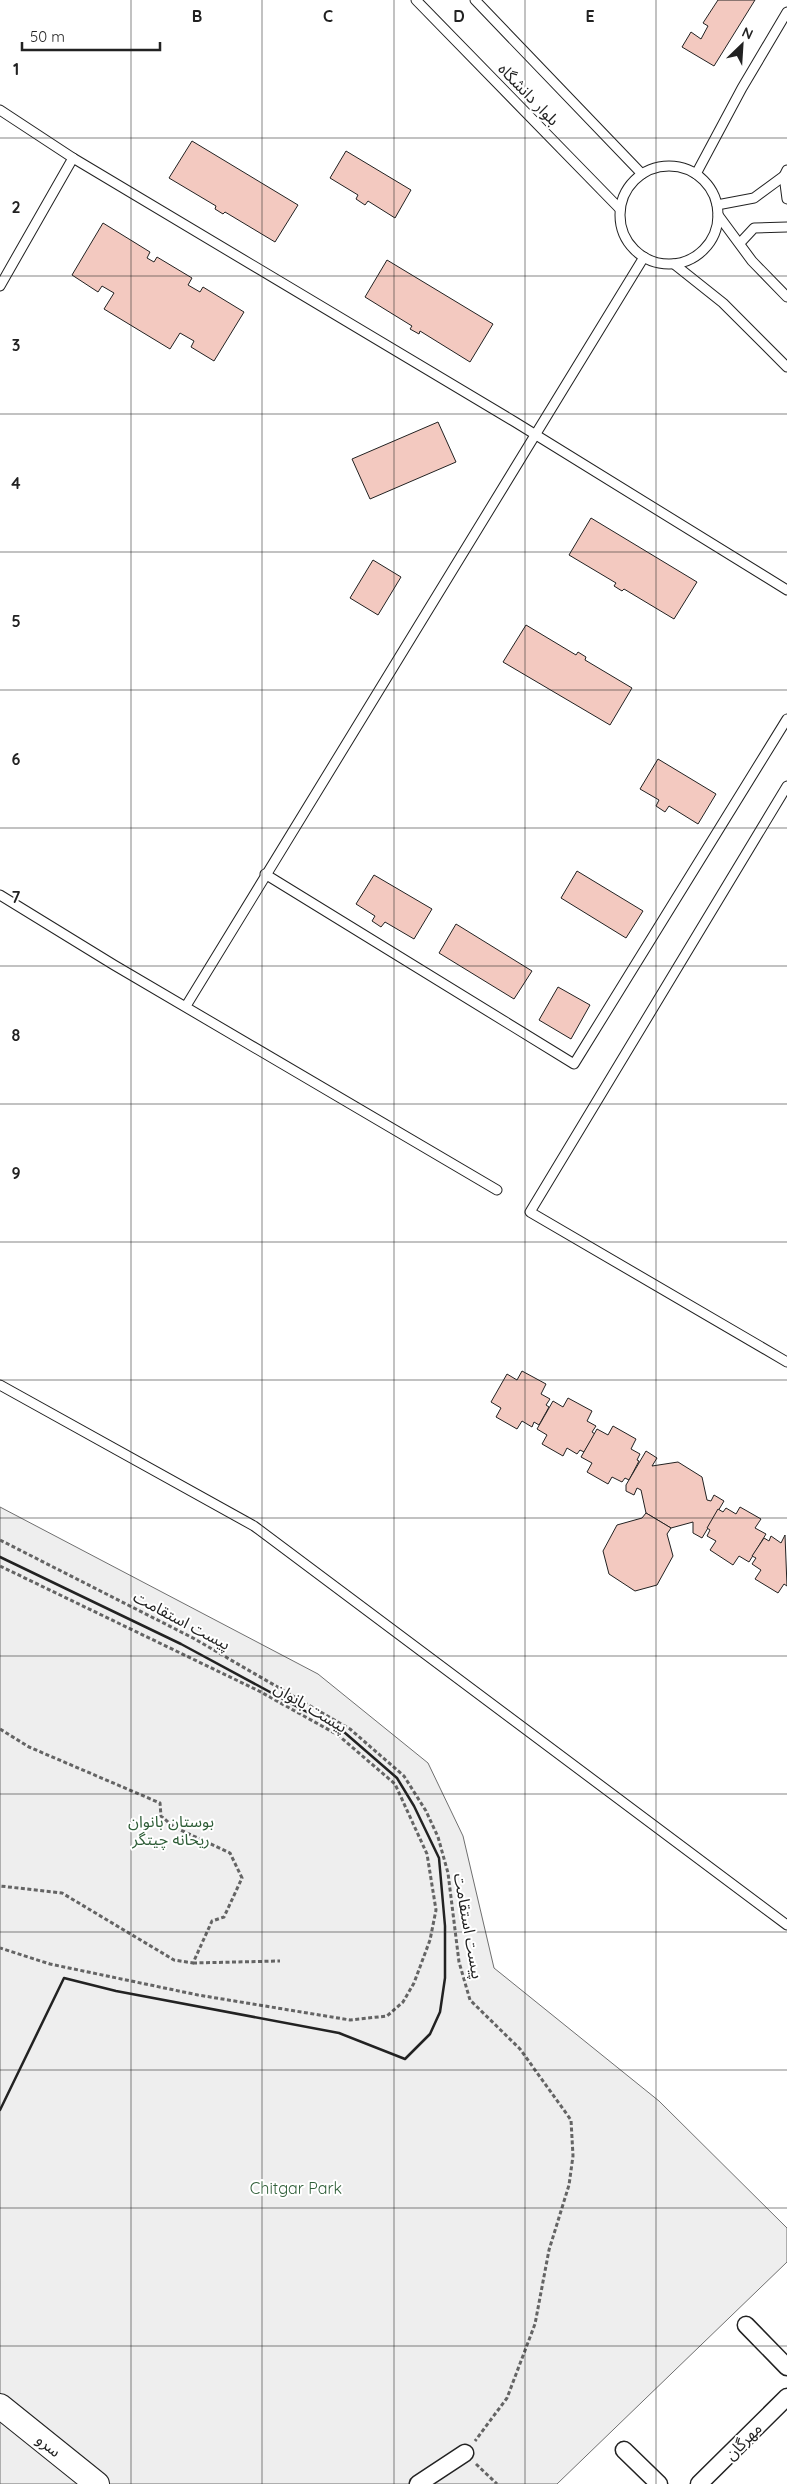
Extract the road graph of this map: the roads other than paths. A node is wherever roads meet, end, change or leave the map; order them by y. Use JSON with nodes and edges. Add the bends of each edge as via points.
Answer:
{"nodes":[{"id":1,"x":416,"y":0,"type":"edge"},
{"id":2,"x":475,"y":0,"type":"edge"},
{"id":3,"x":787,"y":12,"type":"edge"},
{"id":4,"x":0,"y":110,"type":"edge"},
{"id":5,"x":73,"y":158,"type":"junction"},
{"id":6,"x":786,"y":173,"type":"edge"},
{"id":7,"x":642,"y":174,"type":"junction"},
{"id":8,"x":696,"y":174,"type":"junction"},
{"id":9,"x":787,"y":199,"type":"edge"},
{"id":10,"x":717,"y":205,"type":"junction"},
{"id":11,"x":620,"y":209,"type":"junction"},
{"id":12,"x":718,"y":215,"type":"junction"},
{"id":13,"x":787,"y":227,"type":"edge"},
{"id":14,"x":740,"y":243,"type":"junction"},
{"id":15,"x":644,"y":257,"type":"junction"},
{"id":16,"x":674,"y":264,"type":"junction"},
{"id":17,"x":0,"y":286,"type":"edge"},
{"id":18,"x":787,"y":298,"type":"edge"},
{"id":19,"x":787,"y":367,"type":"edge"},
{"id":20,"x":534,"y":434,"type":"junction"},
{"id":21,"x":787,"y":590,"type":"edge"},
{"id":22,"x":787,"y":719,"type":"edge"},
{"id":23,"x":787,"y":786,"type":"edge"},
{"id":24,"x":265,"y":874,"type":"junction"},
{"id":25,"x":0,"y":895,"type":"edge"},
{"id":26,"x":186,"y":1006,"type":"junction"},
{"id":27,"x":497,"y":1190,"type":"dead end"},
{"id":28,"x":787,"y":1362,"type":"edge"},
{"id":29,"x":0,"y":1385,"type":"edge"},
{"id":30,"x":787,"y":1925,"type":"edge"},
{"id":31,"x":746,"y":2325,"type":"dead end"},
{"id":32,"x":787,"y":2368,"type":"edge"},
{"id":33,"x":787,"y":2397,"type":"edge"},
{"id":34,"x":0,"y":2406,"type":"edge"},
{"id":35,"x":624,"y":2450,"type":"dead end"},
{"id":36,"x":465,"y":2453,"type":"road end"},
{"id":37,"x":97,"y":2484,"type":"edge"},
{"id":38,"x":418,"y":2484,"type":"edge"},
{"id":39,"x":659,"y":2484,"type":"edge"},
{"id":40,"x":699,"y":2484,"type":"edge"}],
"edges":[{"from":1,"to":11,"type":"lane","name":"بلوار دانشگاه"},
{"from":2,"to":7,"type":"lane","name":"بلوار دانشگاه"},
{"from":3,"to":8,"type":"lane"},
{"from":4,"to":5,"type":"lane"},
{"from":5,"to":17,"type":"lane"},
{"from":5,"to":20,"type":"lane"},
{"from":6,"to":9,"type":"lane"},
{"from":6,"to":10,"type":"lane","via":[[754,198]]},
{"from":7,"to":8,"type":"lane","via":[[669,166]]},
{"from":7,"to":11,"type":"lane","via":[[631,184]]},
{"from":8,"to":10,"type":"lane","via":[[708,185]]},
{"from":10,"to":12,"type":"lane"},
{"from":11,"to":15,"type":"lane","via":[[620,223],[625,236]]},
{"from":12,"to":14,"type":"lane"},
{"from":12,"to":16,"type":"lane","via":[[710,242],[694,257]]},
{"from":13,"to":14,"type":"lane","via":[[754,228]]},
{"from":14,"to":18,"type":"lane","via":[[752,261]]},
{"from":15,"to":16,"type":"lane","via":[[658,263]]},
{"from":15,"to":20,"type":"lane"},
{"from":16,"to":19,"type":"lane","via":[[722,303]]},
{"from":20,"to":21,"type":"lane"},
{"from":20,"to":24,"type":"lane"},
{"from":22,"to":24,"type":"lane","via":[[574,1064]]},
{"from":23,"to":28,"type":"lane","via":[[530,1212]]},
{"from":24,"to":26,"type":"lane"},
{"from":25,"to":26,"type":"lane"},
{"from":26,"to":27,"type":"lane"},
{"from":29,"to":30,"type":"lane","via":[[254,1526]]},
{"from":31,"to":32,"type":"street"},
{"from":33,"to":40,"type":"street","name":"مهرگان"},
{"from":34,"to":37,"type":"street","name":"سرو"},
{"from":35,"to":39,"type":"street"},
{"from":36,"to":38,"type":"street"}]}
